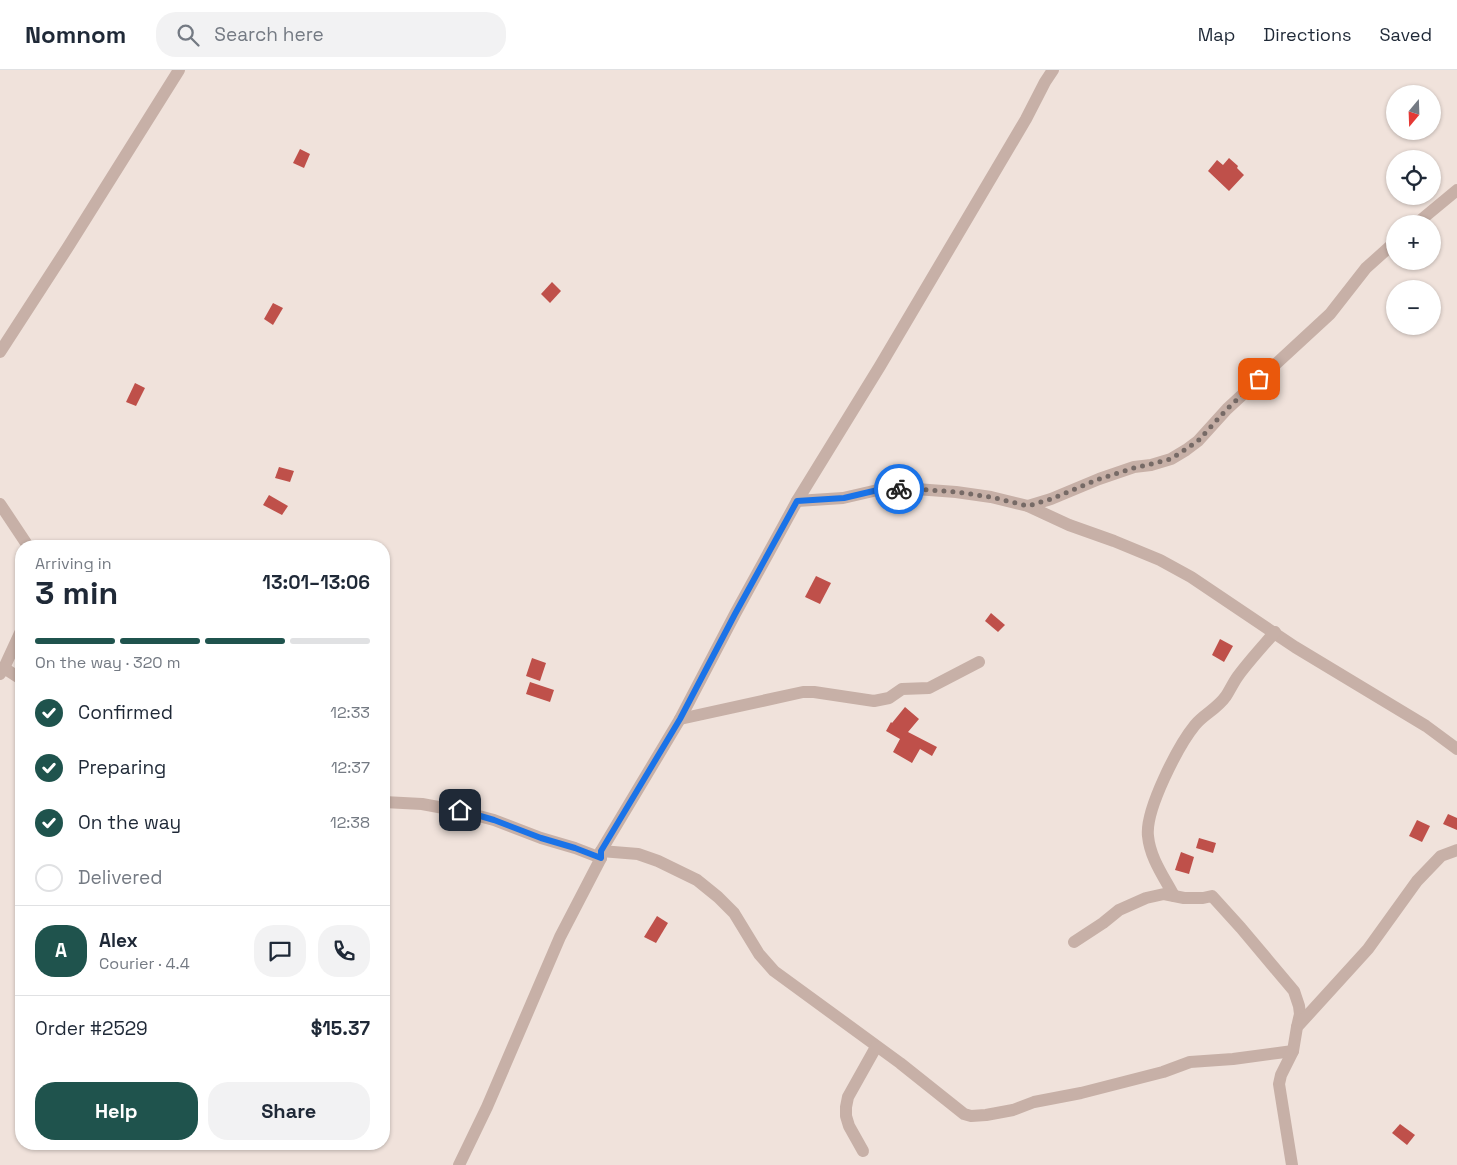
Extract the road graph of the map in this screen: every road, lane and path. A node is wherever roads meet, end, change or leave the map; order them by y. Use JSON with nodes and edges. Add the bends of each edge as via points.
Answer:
{"nodes":[{"id":1,"x":179,"y":70,"type":"edge"},
{"id":2,"x":1053,"y":70,"type":"edge"},
{"id":3,"x":1457,"y":190,"type":"edge"},
{"id":4,"x":1427,"y":215,"type":"edge"},
{"id":5,"x":1386,"y":250,"type":"edge"},
{"id":6,"x":0,"y":352,"type":"edge"},
{"id":7,"x":797,"y":501,"type":"junction"},
{"id":8,"x":0,"y":504,"type":"edge"},
{"id":9,"x":1028,"y":506,"type":"junction"},
{"id":10,"x":24,"y":540,"type":"edge"},
{"id":11,"x":1274,"y":632,"type":"junction"},
{"id":12,"x":15,"y":644,"type":"edge"},
{"id":13,"x":978,"y":662,"type":"dead end"},
{"id":14,"x":2,"y":671,"type":"edge"},
{"id":15,"x":15,"y":676,"type":"edge"},
{"id":16,"x":680,"y":719,"type":"junction"},
{"id":17,"x":1457,"y":749,"type":"edge"},
{"id":18,"x":390,"y":802,"type":"edge"},
{"id":19,"x":1457,"y":850,"type":"edge"},
{"id":20,"x":601,"y":854,"type":"junction"},
{"id":21,"x":1174,"y":896,"type":"junction"},
{"id":22,"x":1074,"y":942,"type":"dead end"},
{"id":23,"x":1297,"y":1027,"type":"junction"},
{"id":24,"x":876,"y":1046,"type":"junction"},
{"id":25,"x":1293,"y":1051,"type":"junction"},
{"id":26,"x":863,"y":1150,"type":"dead end"},
{"id":27,"x":459,"y":1165,"type":"edge"},
{"id":28,"x":1292,"y":1165,"type":"edge"}],
"edges":[{"from":1,"to":6,"type":"street"},
{"from":2,"to":7,"type":"street"},
{"from":3,"to":4,"type":"street"},
{"from":5,"to":9,"type":"street","via":[[1366,268],[1330,314],[1186,450],[1171,459],[1099,479]]},
{"from":7,"to":9,"type":"street","via":[[844,498],[882,489],[916,489],[991,497]]},
{"from":7,"to":16,"type":"street"},
{"from":8,"to":10,"type":"street"},
{"from":9,"to":11,"type":"street","via":[[1160,560]]},
{"from":11,"to":17,"type":"street","via":[[1426,726]]},
{"from":11,"to":21,"type":"street","via":[[1217,707],[1196,723],[1155,800],[1148,834],[1150,847]]},
{"from":12,"to":14,"type":"street"},
{"from":13,"to":16,"type":"street","via":[[929,688],[902,689],[889,698],[874,701],[803,692]]},
{"from":14,"to":15,"type":"street"},
{"from":16,"to":20,"type":"street"},
{"from":18,"to":20,"type":"street","via":[[460,810],[541,838]]},
{"from":19,"to":23,"type":"street","via":[[1440,856],[1417,881],[1368,949]]},
{"from":20,"to":24,"type":"street","via":[[638,854],[658,860],[696,880],[734,913],[774,971]]},
{"from":20,"to":27,"type":"street","via":[[560,937]]},
{"from":21,"to":22,"type":"street","via":[[1164,894],[1146,898],[1119,910]]},
{"from":21,"to":23,"type":"street","via":[[1213,897],[1294,991],[1300,1014]]},
{"from":23,"to":25,"type":"street"},
{"from":24,"to":25,"type":"street","via":[[971,1116],[1013,1110],[1190,1062],[1234,1060]]},
{"from":24,"to":26,"type":"street","via":[[848,1097],[846,1107],[849,1126]]},
{"from":25,"to":28,"type":"street","via":[[1279,1084]]}]}
